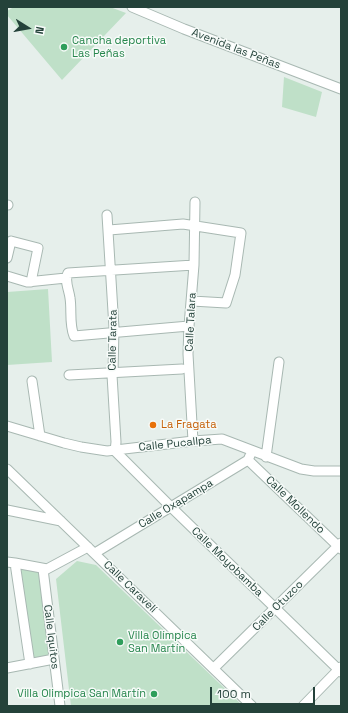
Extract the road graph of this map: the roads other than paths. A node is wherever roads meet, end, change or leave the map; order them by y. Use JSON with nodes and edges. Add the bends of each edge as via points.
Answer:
{"nodes":[{"id":1,"x":132,"y":7,"type":"edge"},
{"id":2,"x":341,"y":89,"type":"edge"},
{"id":3,"x":195,"y":202,"type":"dead end"},
{"id":4,"x":107,"y":215,"type":"dead end"},
{"id":5,"x":195,"y":226,"type":"junction"},
{"id":6,"x":108,"y":230,"type":"junction"},
{"id":7,"x":7,"y":258,"type":"edge"},
{"id":8,"x":194,"y":265,"type":"junction"},
{"id":9,"x":111,"y":272,"type":"junction"},
{"id":10,"x":7,"y":276,"type":"edge"},
{"id":11,"x":66,"y":278,"type":"junction"},
{"id":12,"x":31,"y":282,"type":"junction"},
{"id":13,"x":192,"y":301,"type":"junction"},
{"id":14,"x":189,"y":326,"type":"junction"},
{"id":15,"x":114,"y":332,"type":"junction"},
{"id":16,"x":279,"y":362,"type":"dead end"},
{"id":17,"x":182,"y":369,"type":"dead end"},
{"id":18,"x":113,"y":372,"type":"junction"},
{"id":19,"x":69,"y":375,"type":"dead end"},
{"id":20,"x":32,"y":381,"type":"dead end"},
{"id":21,"x":7,"y":426,"type":"edge"},
{"id":22,"x":40,"y":436,"type":"junction"},
{"id":23,"x":193,"y":441,"type":"junction"},
{"id":24,"x":115,"y":451,"type":"junction"},
{"id":25,"x":252,"y":451,"type":"junction"},
{"id":26,"x":266,"y":456,"type":"junction"},
{"id":27,"x":248,"y":460,"type":"junction"},
{"id":28,"x":7,"y":469,"type":"edge"},
{"id":29,"x":341,"y":471,"type":"edge"},
{"id":30,"x":171,"y":507,"type":"junction"},
{"id":31,"x":7,"y":510,"type":"edge"},
{"id":32,"x":61,"y":521,"type":"junction"},
{"id":33,"x":340,"y":546,"type":"edge"},
{"id":34,"x":92,"y":550,"type":"junction"},
{"id":35,"x":11,"y":562,"type":"edge"},
{"id":36,"x":43,"y":569,"type":"junction"},
{"id":37,"x":275,"y":608,"type":"junction"},
{"id":38,"x":54,"y":659,"type":"junction"},
{"id":39,"x":30,"y":664,"type":"junction"},
{"id":40,"x":7,"y":668,"type":"edge"},
{"id":41,"x":214,"y":668,"type":"junction"},
{"id":42,"x":340,"y":669,"type":"edge"},
{"id":43,"x":60,"y":706,"type":"edge"},
{"id":44,"x":252,"y":706,"type":"edge"},
{"id":45,"x":303,"y":706,"type":"edge"}],
"edges":[{"from":1,"to":2,"type":"street","name":"Avenida las Peñas","via":[[184,30]]},
{"from":3,"to":5,"type":"street","name":"Calle Talara"},
{"from":4,"to":6,"type":"street","name":"Calle Tarata"},
{"from":5,"to":6,"type":"street"},
{"from":5,"to":8,"type":"street","name":"Calle Talara"},
{"from":5,"to":13,"type":"street","via":[[241,233],[226,303]]},
{"from":6,"to":9,"type":"street","name":"Calle Tarata"},
{"from":7,"to":12,"type":"street","via":[[12,241],[38,248]]},
{"from":8,"to":9,"type":"street"},
{"from":8,"to":13,"type":"street","name":"Calle Talara"},
{"from":9,"to":11,"type":"street","via":[[68,273]]},
{"from":9,"to":15,"type":"street","name":"Calle Tarata"},
{"from":10,"to":12,"type":"street"},
{"from":11,"to":12,"type":"street"},
{"from":11,"to":15,"type":"street","via":[[71,300],[73,335]]},
{"from":13,"to":14,"type":"street","name":"Calle Talara"},
{"from":14,"to":15,"type":"street"},
{"from":14,"to":23,"type":"street","name":"Calle Talara"},
{"from":15,"to":18,"type":"street","name":"Calle Tarata"},
{"from":16,"to":26,"type":"street"},
{"from":17,"to":18,"type":"street"},
{"from":18,"to":19,"type":"street"},
{"from":18,"to":24,"type":"street","name":"Calle Tarata"},
{"from":20,"to":22,"type":"street"},
{"from":21,"to":22,"type":"street","name":"Calle Pucallpa"},
{"from":22,"to":24,"type":"street","name":"Calle Pucallpa","via":[[81,447]]},
{"from":23,"to":24,"type":"street","name":"Calle Pucallpa"},
{"from":23,"to":25,"type":"street","name":"Calle Pucallpa","via":[[222,439]]},
{"from":24,"to":30,"type":"street","name":"Calle Moyobamba"},
{"from":25,"to":26,"type":"street","name":"Calle Pucallpa"},
{"from":25,"to":27,"type":"street"},
{"from":26,"to":29,"type":"street","name":"Calle Pucallpa","via":[[314,471]]},
{"from":27,"to":30,"type":"street","name":"Calle Oxapampa"},
{"from":27,"to":33,"type":"street","name":"Calle Mollendo"},
{"from":28,"to":32,"type":"street","name":"Calle Caravelí"},
{"from":30,"to":34,"type":"street","name":"Calle Oxapampa"},
{"from":30,"to":37,"type":"street","name":"Calle Moyobamba"},
{"from":31,"to":32,"type":"street"},
{"from":32,"to":34,"type":"street","name":"Calle Caravelí"},
{"from":33,"to":37,"type":"street","name":"Calle Otuzco"},
{"from":34,"to":36,"type":"street","name":"Calle Oxapampa"},
{"from":34,"to":41,"type":"street","name":"Calle Caravelí"},
{"from":35,"to":36,"type":"street"},
{"from":35,"to":39,"type":"street"},
{"from":36,"to":38,"type":"street","name":"Calle Iquitos"},
{"from":37,"to":41,"type":"street","name":"Calle Otuzco"},
{"from":37,"to":42,"type":"street","name":"Calle Moyobamba"},
{"from":38,"to":39,"type":"street"},
{"from":38,"to":43,"type":"street","name":"Calle Iquitos"},
{"from":39,"to":40,"type":"street"},
{"from":41,"to":44,"type":"street","name":"Calle Caravelí"},
{"from":42,"to":45,"type":"street"}]}
